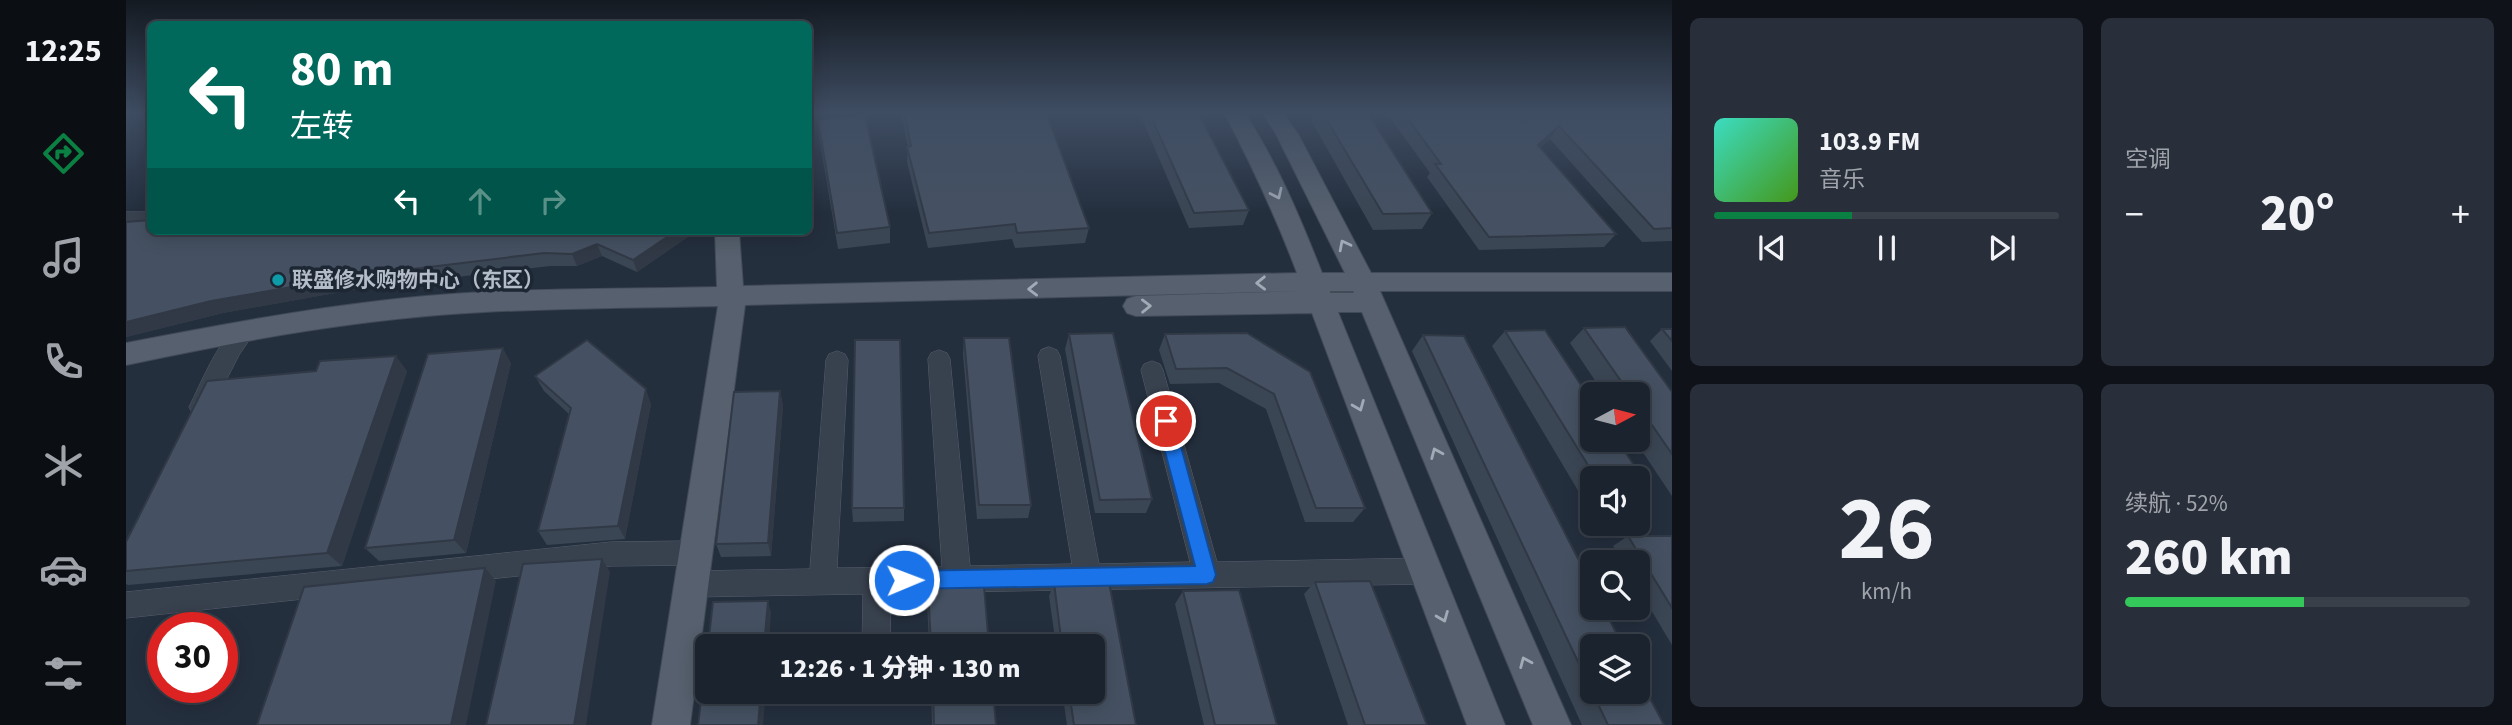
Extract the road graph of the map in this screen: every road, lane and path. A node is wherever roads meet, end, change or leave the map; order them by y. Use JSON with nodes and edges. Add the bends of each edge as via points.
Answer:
{"nodes":[{"id":1,"x":1254,"y":146,"type":"edge"},
{"id":2,"x":1293,"y":146,"type":"edge"},
{"id":3,"x":147,"y":218,"type":"edge"},
{"id":4,"x":126,"y":219,"type":"edge"},
{"id":5,"x":727,"y":235,"type":"edge"},
{"id":6,"x":1672,"y":282,"type":"edge"},
{"id":7,"x":1315,"y":292,"type":"junction"},
{"id":8,"x":1367,"y":293,"type":"junction"},
{"id":9,"x":1672,"y":299,"type":"edge"},
{"id":10,"x":732,"y":305,"type":"junction"},
{"id":11,"x":237,"y":340,"type":"junction"},
{"id":12,"x":126,"y":354,"type":"edge"},
{"id":13,"x":1049,"y":356,"type":"dead end"},
{"id":14,"x":939,"y":359,"type":"dead end"},
{"id":15,"x":838,"y":360,"type":"dead end"},
{"id":16,"x":126,"y":369,"type":"edge"},
{"id":17,"x":1152,"y":370,"type":"dead end"},
{"id":18,"x":193,"y":424,"type":"edge"},
{"id":19,"x":694,"y":568,"type":"junction"},
{"id":20,"x":1425,"y":571,"type":"junction"},
{"id":21,"x":1207,"y":575,"type":"junction"},
{"id":22,"x":1088,"y":577,"type":"junction"},
{"id":23,"x":957,"y":579,"type":"junction"},
{"id":24,"x":877,"y":580,"type":"junction"},
{"id":25,"x":823,"y":581,"type":"junction"},
{"id":26,"x":126,"y":605,"type":"edge"},
{"id":27,"x":876,"y":634,"type":"edge"},
{"id":28,"x":671,"y":725,"type":"edge"},
{"id":29,"x":1486,"y":725,"type":"edge"},
{"id":30,"x":1552,"y":725,"type":"edge"}],
"edges":[{"from":1,"to":7,"type":"main road","one_way":true,"via":[[1285,210]]},
{"from":8,"to":2,"type":"main road","one_way":true},
{"from":3,"to":4,"type":"street"},
{"from":5,"to":10,"type":"main road"},
{"from":6,"to":8,"type":"main road"},
{"from":7,"to":8,"type":"main road"},
{"from":7,"to":10,"type":"main road"},
{"from":7,"to":20,"type":"main road","one_way":true},
{"from":8,"to":9,"type":"main road"},
{"from":30,"to":8,"type":"main road","one_way":true},
{"from":10,"to":11,"type":"main road","via":[[555,314]]},
{"from":10,"to":19,"type":"main road"},
{"from":11,"to":12,"type":"main road"},
{"from":11,"to":16,"type":"main road"},
{"from":11,"to":18,"type":"street"},
{"from":13,"to":22,"type":"street"},
{"from":14,"to":23,"type":"street"},
{"from":15,"to":25,"type":"street"},
{"from":17,"to":21,"type":"street"},
{"from":19,"to":25,"type":"street"},
{"from":19,"to":26,"type":"street","via":[[611,554]]},
{"from":19,"to":28,"type":"main road"},
{"from":20,"to":21,"type":"street"},
{"from":20,"to":29,"type":"main road","one_way":true},
{"from":21,"to":22,"type":"street"},
{"from":22,"to":23,"type":"street"},
{"from":23,"to":24,"type":"street"},
{"from":24,"to":25,"type":"street"},
{"from":24,"to":27,"type":"street"}]}
